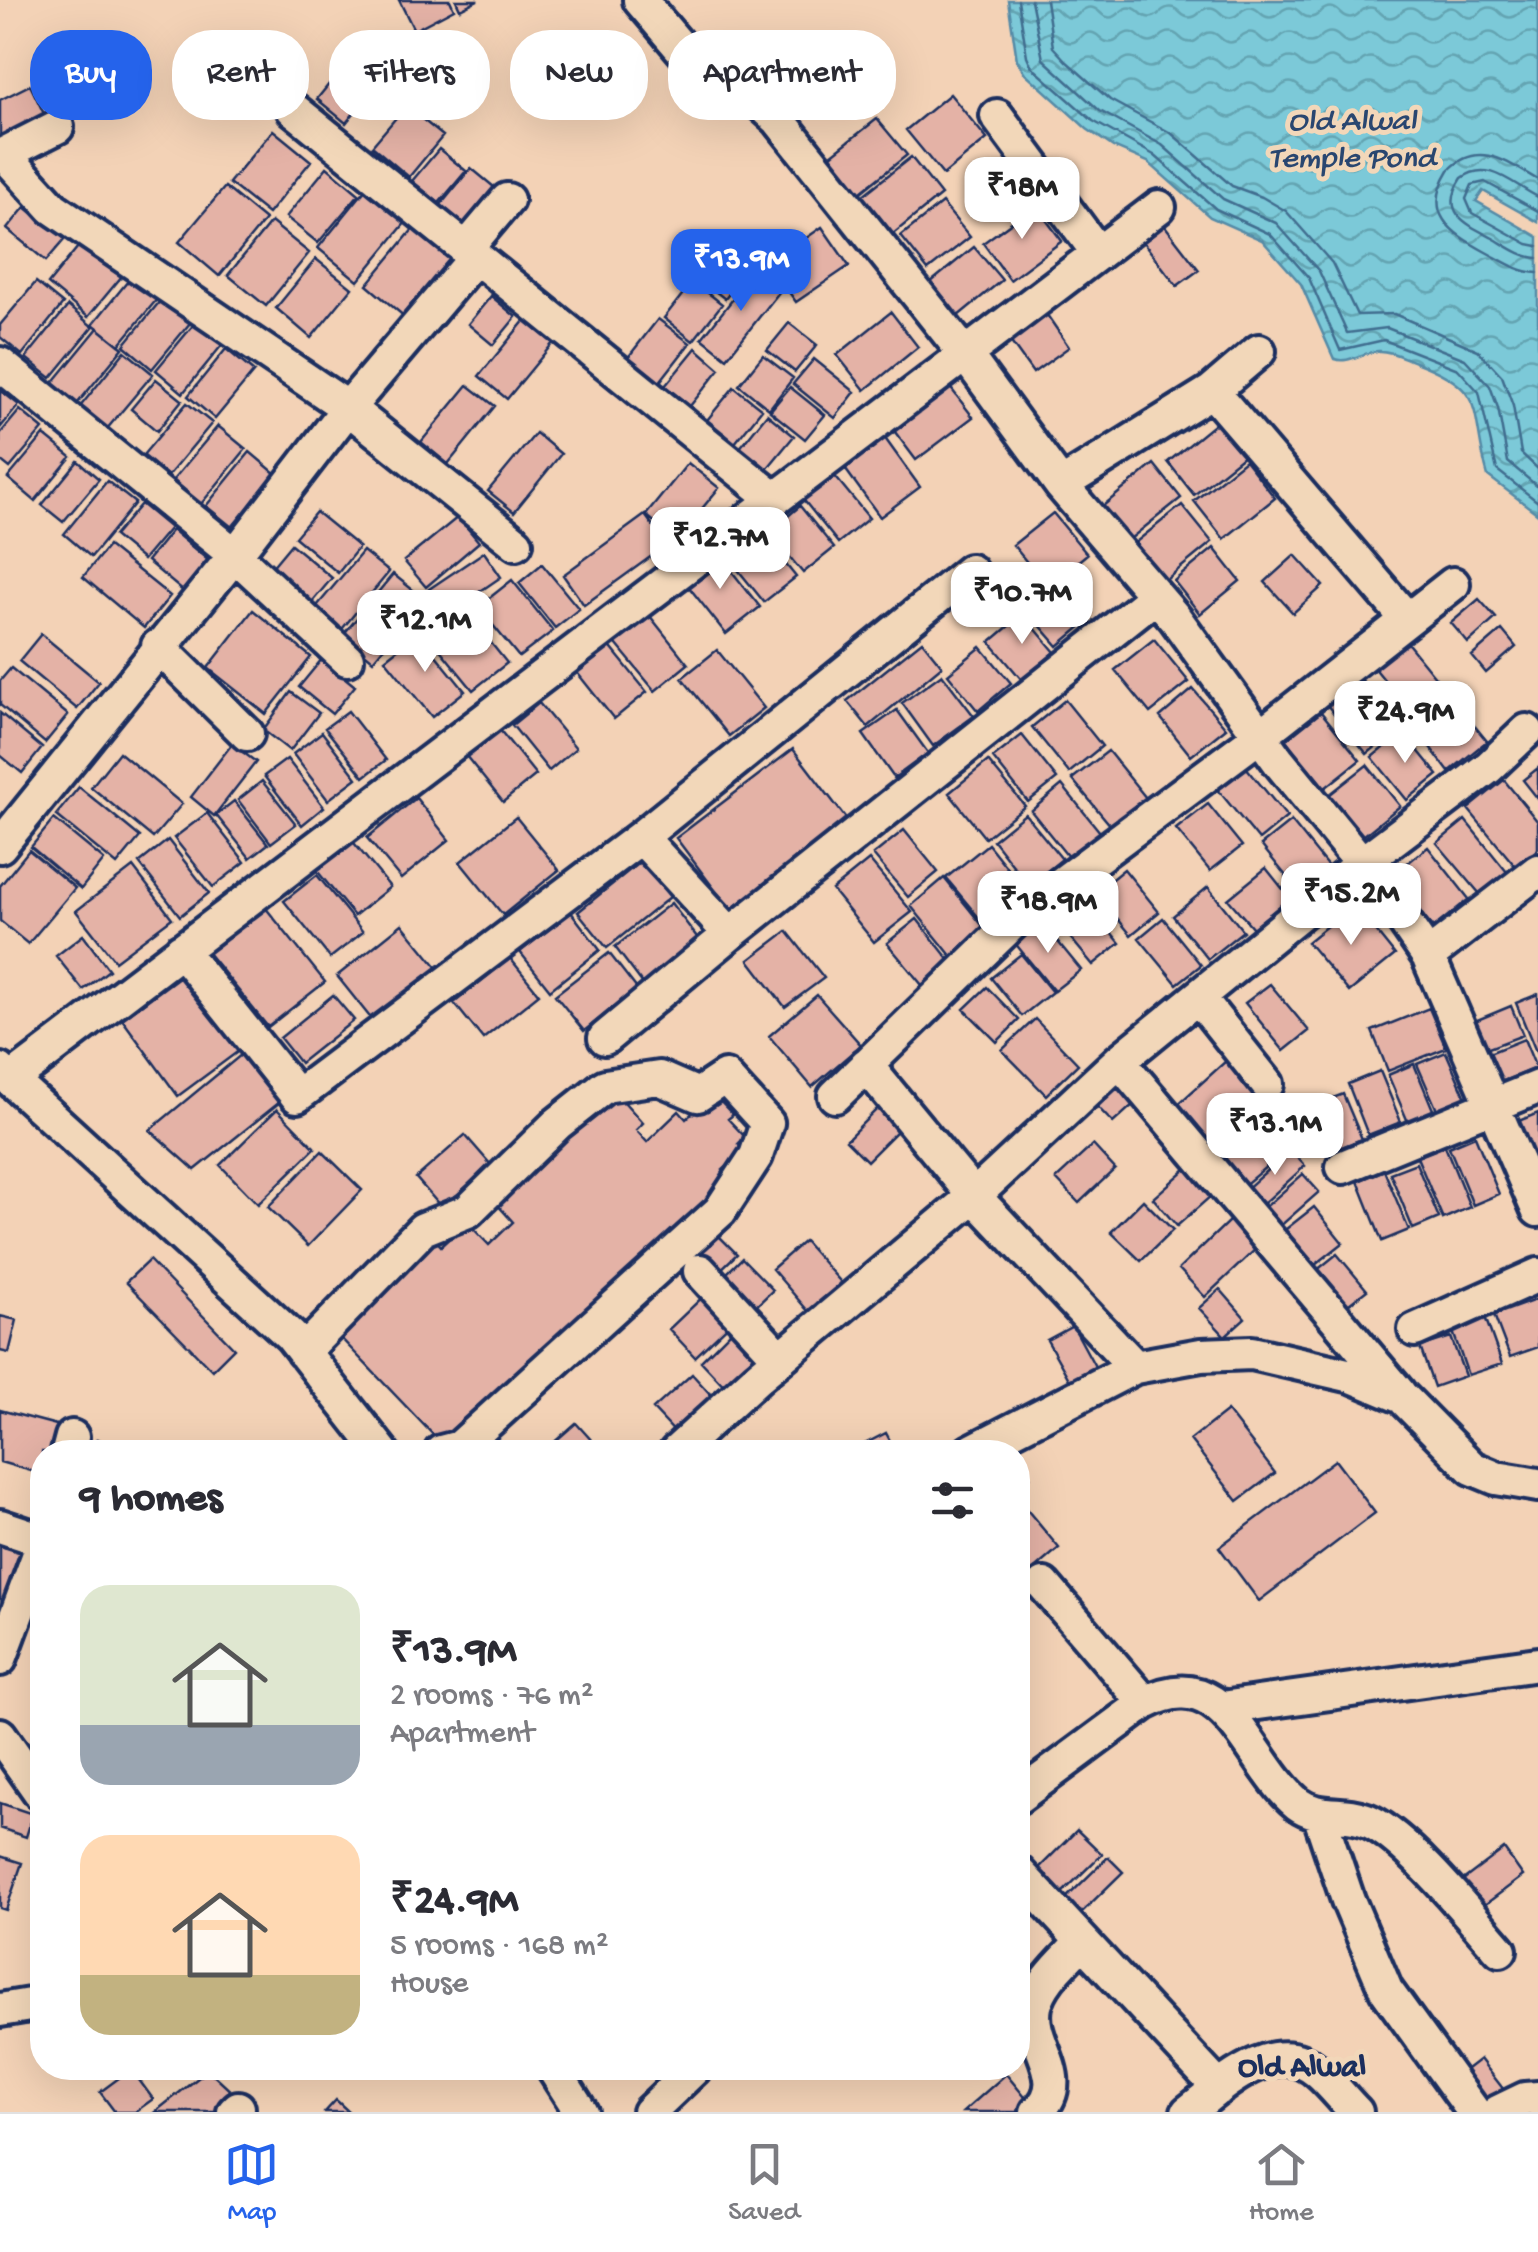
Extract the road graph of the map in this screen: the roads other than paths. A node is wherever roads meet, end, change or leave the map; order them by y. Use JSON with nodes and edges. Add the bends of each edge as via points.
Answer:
{"nodes":[{"id":1,"x":640,"y":0,"type":"edge"},
{"id":2,"x":997,"y":116,"type":"dead end"},
{"id":3,"x":306,"y":120,"type":"edge"},
{"id":4,"x":57,"y":126,"type":"dead end"},
{"id":5,"x":2,"y":155,"type":"edge"},
{"id":6,"x":507,"y":200,"type":"dead end"},
{"id":7,"x":1158,"y":207,"type":"dead end"},
{"id":8,"x":1098,"y":253,"type":"junction"},
{"id":9,"x":470,"y":254,"type":"junction"},
{"id":10,"x":1258,"y":351,"type":"dead end"},
{"id":11,"x":966,"y":354,"type":"junction"},
{"id":12,"x":0,"y":364,"type":"edge"},
{"id":13,"x":1212,"y":391,"type":"junction"},
{"id":14,"x":348,"y":408,"type":"junction"},
{"id":15,"x":1061,"y":485,"type":"junction"},
{"id":16,"x":775,"y":499,"type":"junction"},
{"id":17,"x":516,"y":543,"type":"dead end"},
{"id":18,"x":234,"y":555,"type":"junction"},
{"id":19,"x":970,"y":572,"type":"dead end"},
{"id":20,"x":1453,"y":584,"type":"dead end"},
{"id":21,"x":1156,"y":596,"type":"junction"},
{"id":22,"x":1406,"y":618,"type":"junction"},
{"id":23,"x":158,"y":646,"type":"junction"},
{"id":24,"x":347,"y":659,"type":"dead end"},
{"id":25,"x":1527,"y":731,"type":"dead end"},
{"id":26,"x":248,"y":734,"type":"dead end"},
{"id":27,"x":1262,"y":734,"type":"junction"},
{"id":28,"x":641,"y":837,"type":"junction"},
{"id":29,"x":0,"y":846,"type":"edge"},
{"id":30,"x":1362,"y":863,"type":"junction"},
{"id":31,"x":1538,"y":871,"type":"edge"},
{"id":32,"x":730,"y":934,"type":"junction"},
{"id":33,"x":182,"y":950,"type":"junction"},
{"id":34,"x":1428,"y":956,"type":"junction"},
{"id":35,"x":1198,"y":996,"type":"junction"},
{"id":36,"x":605,"y":1038,"type":"dead end"},
{"id":37,"x":1119,"y":1062,"type":"junction"},
{"id":38,"x":866,"y":1065,"type":"junction"},
{"id":39,"x":6,"y":1075,"type":"edge"},
{"id":40,"x":1266,"y":1084,"type":"dead end"},
{"id":41,"x":1538,"y":1087,"type":"edge"},
{"id":42,"x":836,"y":1096,"type":"dead end"},
{"id":43,"x":1492,"y":1105,"type":"junction"},
{"id":44,"x":1343,"y":1167,"type":"dead end"},
{"id":45,"x":974,"y":1196,"type":"junction"},
{"id":46,"x":1538,"y":1210,"type":"edge"},
{"id":47,"x":700,"y":1271,"type":"dead end"},
{"id":48,"x":1538,"y":1275,"type":"edge"},
{"id":49,"x":1414,"y":1330,"type":"dead end"},
{"id":50,"x":303,"y":1352,"type":"junction"},
{"id":51,"x":780,"y":1358,"type":"junction"},
{"id":52,"x":1136,"y":1367,"type":"junction"},
{"id":53,"x":1402,"y":1396,"type":"junction"},
{"id":54,"x":373,"y":1440,"type":"edge"},
{"id":55,"x":468,"y":1440,"type":"edge"},
{"id":56,"x":689,"y":1440,"type":"edge"},
{"id":57,"x":993,"y":1440,"type":"edge"},
{"id":58,"x":1538,"y":1485,"type":"edge"},
{"id":59,"x":0,"y":1526,"type":"edge"},
{"id":60,"x":30,"y":1538,"type":"edge"},
{"id":61,"x":30,"y":1576,"type":"edge"},
{"id":62,"x":1044,"y":1586,"type":"dead end"},
{"id":63,"x":0,"y":1659,"type":"edge"},
{"id":64,"x":1538,"y":1664,"type":"edge"},
{"id":65,"x":1145,"y":1703,"type":"junction"},
{"id":66,"x":1222,"y":1708,"type":"junction"},
{"id":67,"x":0,"y":1736,"type":"edge"},
{"id":68,"x":30,"y":1777,"type":"edge"},
{"id":69,"x":1030,"y":1789,"type":"edge"},
{"id":70,"x":1319,"y":1814,"type":"junction"},
{"id":71,"x":1030,"y":1885,"type":"edge"},
{"id":72,"x":1082,"y":1942,"type":"junction"},
{"id":73,"x":1500,"y":1950,"type":"dead end"},
{"id":74,"x":30,"y":2006,"type":"edge"},
{"id":75,"x":0,"y":2010,"type":"edge"},
{"id":76,"x":560,"y":2080,"type":"edge"},
{"id":77,"x":682,"y":2080,"type":"edge"},
{"id":78,"x":1219,"y":2088,"type":"junction"},
{"id":79,"x":1538,"y":2098,"type":"edge"},
{"id":80,"x":581,"y":2112,"type":"edge"},
{"id":81,"x":649,"y":2112,"type":"edge"},
{"id":82,"x":1037,"y":2112,"type":"edge"},
{"id":83,"x":1188,"y":2112,"type":"edge"},
{"id":84,"x":1356,"y":2112,"type":"edge"},
{"id":85,"x":1474,"y":2112,"type":"edge"},
{"id":86,"x":1498,"y":2112,"type":"edge"}],
"edges":[{"from":1,"to":11,"type":"street","via":[[686,54],[739,84],[778,119]]},
{"from":2,"to":8,"type":"street"},
{"from":3,"to":9,"type":"street"},
{"from":4,"to":5,"type":"street"},
{"from":5,"to":14,"type":"street","via":[[53,208]]},
{"from":6,"to":9,"type":"street"},
{"from":7,"to":8,"type":"street"},
{"from":8,"to":11,"type":"street"},
{"from":9,"to":14,"type":"street"},
{"from":9,"to":16,"type":"street"},
{"from":10,"to":13,"type":"street"},
{"from":11,"to":15,"type":"street"},
{"from":11,"to":16,"type":"street"},
{"from":12,"to":18,"type":"street"},
{"from":13,"to":15,"type":"street"},
{"from":13,"to":22,"type":"street"},
{"from":14,"to":17,"type":"street"},
{"from":14,"to":18,"type":"street"},
{"from":15,"to":21,"type":"street"},
{"from":16,"to":33,"type":"street"},
{"from":18,"to":23,"type":"street"},
{"from":18,"to":24,"type":"street"},
{"from":19,"to":28,"type":"street"},
{"from":20,"to":22,"type":"street"},
{"from":21,"to":27,"type":"street"},
{"from":21,"to":32,"type":"street"},
{"from":22,"to":27,"type":"street"},
{"from":23,"to":26,"type":"street"},
{"from":23,"to":29,"type":"street"},
{"from":25,"to":30,"type":"street"},
{"from":27,"to":30,"type":"street"},
{"from":27,"to":38,"type":"street","via":[[1026,910]]},
{"from":28,"to":32,"type":"street"},
{"from":28,"to":33,"type":"street","via":[[297,1096]]},
{"from":30,"to":34,"type":"street"},
{"from":30,"to":35,"type":"street"},
{"from":31,"to":34,"type":"street"},
{"from":32,"to":36,"type":"street"},
{"from":33,"to":39,"type":"street"},
{"from":34,"to":43,"type":"street"},
{"from":35,"to":37,"type":"street"},
{"from":35,"to":40,"type":"street"},
{"from":37,"to":45,"type":"street"},
{"from":37,"to":53,"type":"street"},
{"from":38,"to":42,"type":"street"},
{"from":38,"to":45,"type":"street"},
{"from":39,"to":50,"type":"street"},
{"from":41,"to":43,"type":"street"},
{"from":43,"to":44,"type":"street"},
{"from":43,"to":46,"type":"street"},
{"from":45,"to":51,"type":"street"},
{"from":45,"to":52,"type":"street"},
{"from":47,"to":51,"type":"street"},
{"from":48,"to":49,"type":"street"},
{"from":50,"to":54,"type":"street"},
{"from":50,"to":55,"type":"street","via":[[422,1228],[468,1211],[605,1086],[659,1078],[698,1096],[726,1077],[767,1122],[756,1156],[720,1211]]},
{"from":51,"to":56,"type":"street"},
{"from":52,"to":53,"type":"street","via":[[1252,1353],[1352,1376]]},
{"from":52,"to":57,"type":"street"},
{"from":53,"to":58,"type":"street","via":[[1472,1468]]},
{"from":59,"to":60,"type":"street"},
{"from":61,"to":63,"type":"street"},
{"from":62,"to":65,"type":"street"},
{"from":64,"to":66,"type":"street"},
{"from":65,"to":66,"type":"street","via":[[1181,1692]]},
{"from":65,"to":69,"type":"street"},
{"from":66,"to":70,"type":"street","via":[[1294,1800]]},
{"from":67,"to":68,"type":"street"},
{"from":70,"to":73,"type":"street","via":[[1374,1823],[1452,1894]]},
{"from":70,"to":85,"type":"street","via":[[1386,1990]]},
{"from":71,"to":72,"type":"street"},
{"from":72,"to":78,"type":"street"},
{"from":72,"to":82,"type":"street","via":[[1042,1987],[1035,2006],[1052,2076],[1052,2092]]},
{"from":74,"to":75,"type":"street"},
{"from":76,"to":80,"type":"street"},
{"from":77,"to":81,"type":"street"},
{"from":78,"to":83,"type":"street"},
{"from":78,"to":84,"type":"street","via":[[1253,2065],[1293,2060],[1316,2070]]},
{"from":79,"to":86,"type":"street"}]}
